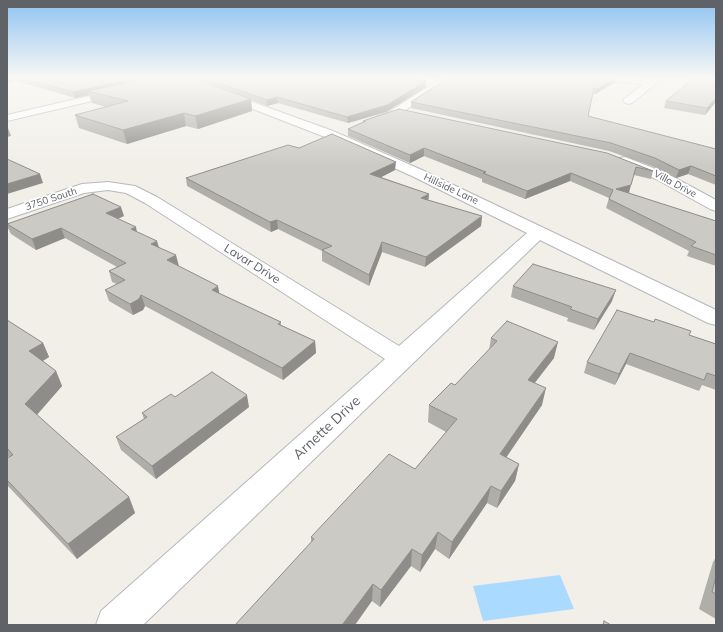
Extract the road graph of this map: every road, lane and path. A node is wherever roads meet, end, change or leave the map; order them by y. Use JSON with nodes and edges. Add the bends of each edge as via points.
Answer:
{"nodes":[{"id":1,"x":52,"y":107,"type":"edge"},
{"id":2,"x":255,"y":107,"type":"edge"},
{"id":3,"x":403,"y":107,"type":"edge"},
{"id":4,"x":399,"y":110,"type":"junction"},
{"id":5,"x":414,"y":114,"type":"edge"},
{"id":6,"x":7,"y":118,"type":"edge"},
{"id":7,"x":367,"y":124,"type":"edge"},
{"id":8,"x":344,"y":130,"type":"dead end"},
{"id":9,"x":329,"y":134,"type":"junction"},
{"id":10,"x":616,"y":158,"type":"edge"},
{"id":11,"x":96,"y":187,"type":"joint"},
{"id":12,"x":716,"y":206,"type":"edge"},
{"id":13,"x":7,"y":214,"type":"edge"},
{"id":14,"x":539,"y":231,"type":"junction"},
{"id":15,"x":716,"y":318,"type":"edge"},
{"id":16,"x":401,"y":358,"type":"junction"},
{"id":17,"x":115,"y":625,"type":"edge"}],
"edges":[{"from":1,"to":6,"type":"street"},
{"from":2,"to":9,"type":"street","name":"Hillside Lane"},
{"from":3,"to":4,"type":"street"},
{"from":4,"to":5,"type":"street"},
{"from":4,"to":7,"type":"street"},
{"from":8,"to":9,"type":"street"},
{"from":9,"to":14,"type":"street","name":"Hillside Lane"},
{"from":10,"to":12,"type":"street","name":"Villa Drive","via":[[661,176]]},
{"from":11,"to":13,"type":"street","name":"3750 South","via":[[64,194]]},
{"from":11,"to":16,"type":"street","name":"Lavar Drive","via":[[119,186],[151,200]]},
{"from":14,"to":15,"type":"street","name":"Hillside Lane"},
{"from":14,"to":16,"type":"street","name":"Arnette Drive"},
{"from":16,"to":17,"type":"street","name":"Arnette Drive"}]}
